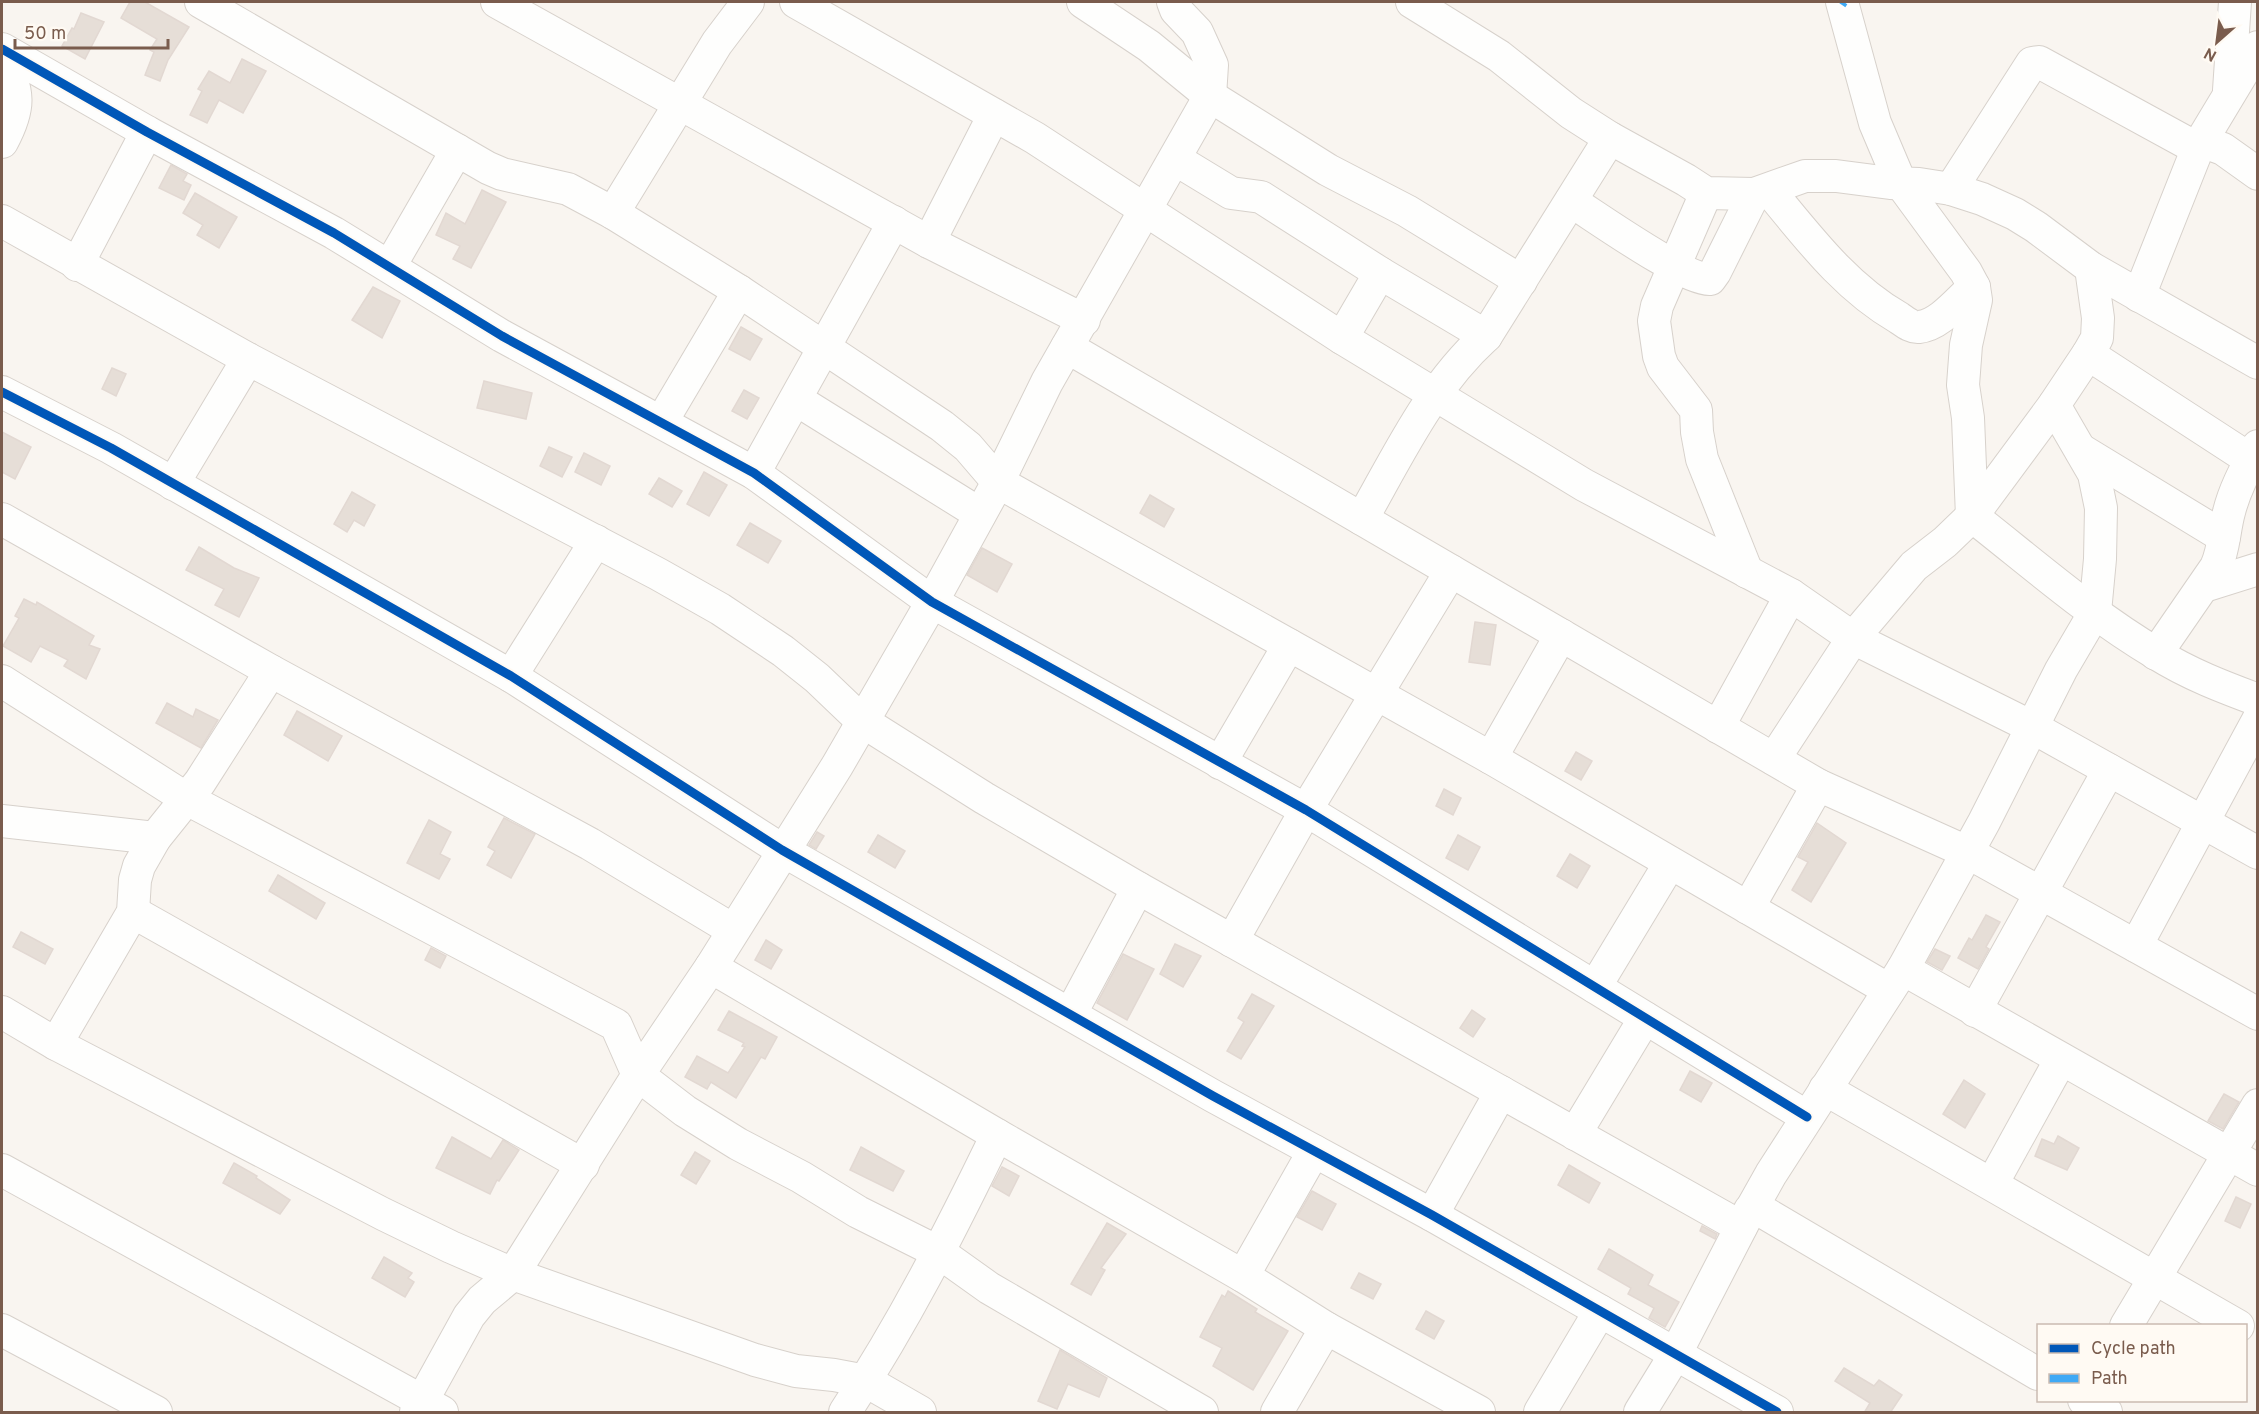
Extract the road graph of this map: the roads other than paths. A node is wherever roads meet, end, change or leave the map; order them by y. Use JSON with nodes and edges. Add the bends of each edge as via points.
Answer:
{"nodes":[{"id":1,"x":497,"y":2,"type":"edge"},
{"id":2,"x":748,"y":2,"type":"edge"},
{"id":3,"x":796,"y":2,"type":"edge"},
{"id":4,"x":1083,"y":2,"type":"edge"},
{"id":5,"x":1173,"y":2,"type":"edge"},
{"id":6,"x":1412,"y":2,"type":"edge"},
{"id":7,"x":1842,"y":2,"type":"edge"},
{"id":8,"x":2235,"y":2,"type":"edge"},
{"id":9,"x":226,"y":6,"type":"edge"},
{"id":10,"x":2258,"y":47,"type":"edge"},
{"id":11,"x":2,"y":49,"type":"edge"},
{"id":12,"x":2,"y":57,"type":"edge"},
{"id":13,"x":1210,"y":96,"type":"junction"},
{"id":14,"x":2228,"y":96,"type":"junction"},
{"id":15,"x":680,"y":104,"type":"junction"},
{"id":16,"x":994,"y":115,"type":"junction"},
{"id":17,"x":147,"y":132,"type":"junction"},
{"id":18,"x":1610,"y":138,"type":"junction"},
{"id":19,"x":2,"y":142,"type":"edge"},
{"id":20,"x":2199,"y":145,"type":"junction"},
{"id":21,"x":457,"y":150,"type":"junction"},
{"id":22,"x":1175,"y":159,"type":"junction"},
{"id":23,"x":2258,"y":174,"type":"edge"},
{"id":24,"x":1900,"y":182,"type":"junction"},
{"id":25,"x":1951,"y":189,"type":"junction"},
{"id":26,"x":1761,"y":192,"type":"junction"},
{"id":27,"x":1706,"y":193,"type":"junction"},
{"id":28,"x":1571,"y":201,"type":"junction"},
{"id":29,"x":1145,"y":211,"type":"junction"},
{"id":30,"x":613,"y":213,"type":"junction"},
{"id":31,"x":2,"y":221,"type":"edge"},
{"id":32,"x":894,"y":222,"type":"junction"},
{"id":33,"x":929,"y":242,"type":"junction"},
{"id":34,"x":77,"y":265,"type":"junction"},
{"id":35,"x":390,"y":266,"type":"junction"},
{"id":36,"x":1674,"y":266,"type":"junction"},
{"id":37,"x":2091,"y":268,"type":"junction"},
{"id":38,"x":1380,"y":273,"type":"junction"},
{"id":39,"x":1521,"y":281,"type":"junction"},
{"id":40,"x":1974,"y":287,"type":"junction"},
{"id":41,"x":739,"y":291,"type":"junction"},
{"id":42,"x":2139,"y":296,"type":"junction"},
{"id":43,"x":1084,"y":320,"type":"junction"},
{"id":44,"x":1486,"y":336,"type":"junction"},
{"id":45,"x":1342,"y":338,"type":"junction"},
{"id":46,"x":1067,"y":346,"type":"junction"},
{"id":47,"x":824,"y":349,"type":"junction"},
{"id":48,"x":2088,"y":354,"type":"junction"},
{"id":49,"x":248,"y":359,"type":"junction"},
{"id":50,"x":2258,"y":363,"type":"edge"},
{"id":51,"x":2,"y":393,"type":"edge"},
{"id":52,"x":1433,"y":395,"type":"junction"},
{"id":53,"x":797,"y":400,"type":"junction"},
{"id":54,"x":2054,"y":405,"type":"junction"},
{"id":55,"x":662,"y":421,"type":"junction"},
{"id":56,"x":2081,"y":450,"type":"junction"},
{"id":57,"x":2254,"y":453,"type":"edge"},
{"id":58,"x":754,"y":473,"type":"junction"},
{"id":59,"x":998,"y":482,"type":"junction"},
{"id":60,"x":173,"y":484,"type":"junction"},
{"id":61,"x":980,"y":514,"type":"junction"},
{"id":62,"x":1972,"y":516,"type":"junction"},
{"id":63,"x":2,"y":519,"type":"edge"},
{"id":64,"x":1362,"y":519,"type":"junction"},
{"id":65,"x":2224,"y":537,"type":"junction"},
{"id":66,"x":596,"y":541,"type":"junction"},
{"id":67,"x":2258,"y":569,"type":"edge"},
{"id":68,"x":1451,"y":571,"type":"junction"},
{"id":69,"x":1747,"y":572,"type":"junction"},
{"id":70,"x":2204,"y":586,"type":"junction"},
{"id":71,"x":1791,"y":595,"type":"junction"},
{"id":72,"x":932,"y":602,"type":"junction"},
{"id":73,"x":2095,"y":612,"type":"junction"},
{"id":74,"x":1561,"y":635,"type":"junction"},
{"id":75,"x":1853,"y":638,"type":"junction"},
{"id":76,"x":1289,"y":645,"type":"junction"},
{"id":77,"x":2156,"y":654,"type":"junction"},
{"id":78,"x":271,"y":671,"type":"junction"},
{"id":79,"x":511,"y":676,"type":"junction"},
{"id":80,"x":2,"y":681,"type":"edge"},
{"id":81,"x":1377,"y":694,"type":"junction"},
{"id":82,"x":2258,"y":700,"type":"edge"},
{"id":83,"x":2258,"y":720,"type":"edge"},
{"id":84,"x":862,"y":721,"type":"junction"},
{"id":85,"x":1718,"y":727,"type":"junction"},
{"id":86,"x":2032,"y":727,"type":"junction"},
{"id":87,"x":1491,"y":758,"type":"junction"},
{"id":88,"x":1774,"y":759,"type":"junction"},
{"id":89,"x":1220,"y":763,"type":"junction"},
{"id":90,"x":2109,"y":770,"type":"junction"},
{"id":91,"x":1818,"y":785,"type":"junction"},
{"id":92,"x":187,"y":799,"type":"junction"},
{"id":93,"x":1306,"y":810,"type":"junction"},
{"id":94,"x":2,"y":820,"type":"edge"},
{"id":95,"x":2201,"y":822,"type":"junction"},
{"id":96,"x":154,"y":838,"type":"junction"},
{"id":97,"x":782,"y":850,"type":"junction"},
{"id":98,"x":1967,"y":852,"type":"junction"},
{"id":99,"x":2258,"y":853,"type":"edge"},
{"id":100,"x":1670,"y":864,"type":"junction"},
{"id":101,"x":1138,"y":888,"type":"junction"},
{"id":102,"x":2042,"y":894,"type":"junction"},
{"id":103,"x":1748,"y":908,"type":"junction"},
{"id":104,"x":133,"y":912,"type":"junction"},
{"id":105,"x":733,"y":930,"type":"junction"},
{"id":106,"x":1232,"y":941,"type":"junction"},
{"id":107,"x":2136,"y":946,"type":"junction"},
{"id":108,"x":711,"y":967,"type":"junction"},
{"id":109,"x":1896,"y":980,"type":"junction"},
{"id":110,"x":1595,"y":987,"type":"junction"},
{"id":111,"x":1975,"y":1011,"type":"junction"},
{"id":112,"x":2,"y":1012,"type":"edge"},
{"id":113,"x":1071,"y":1013,"type":"junction"},
{"id":114,"x":2258,"y":1014,"type":"edge"},
{"id":115,"x":1645,"y":1018,"type":"junction"},
{"id":116,"x":56,"y":1044,"type":"junction"},
{"id":117,"x":2061,"y":1059,"type":"junction"},
{"id":118,"x":638,"y":1075,"type":"junction"},
{"id":119,"x":1826,"y":1089,"type":"junction"},
{"id":120,"x":1501,"y":1092,"type":"junction"},
{"id":121,"x":2258,"y":1105,"type":"edge"},
{"id":122,"x":1807,"y":1118,"type":"junction"},
{"id":123,"x":1575,"y":1134,"type":"junction"},
{"id":124,"x":997,"y":1135,"type":"junction"},
{"id":125,"x":1314,"y":1151,"type":"junction"},
{"id":126,"x":2228,"y":1154,"type":"junction"},
{"id":127,"x":583,"y":1166,"type":"junction"},
{"id":128,"x":2,"y":1170,"type":"edge"},
{"id":129,"x":2258,"y":1170,"type":"edge"},
{"id":130,"x":1992,"y":1184,"type":"junction"},
{"id":131,"x":1432,"y":1215,"type":"junction"},
{"id":132,"x":1747,"y":1217,"type":"junction"},
{"id":133,"x":940,"y":1253,"type":"junction"},
{"id":134,"x":513,"y":1274,"type":"junction"},
{"id":135,"x":1243,"y":1276,"type":"junction"},
{"id":136,"x":2154,"y":1276,"type":"junction"},
{"id":137,"x":1600,"y":1311,"type":"junction"},
{"id":138,"x":2127,"y":1324,"type":"edge"},
{"id":139,"x":2235,"y":1324,"type":"edge"},
{"id":140,"x":1326,"y":1328,"type":"junction"},
{"id":141,"x":2,"y":1330,"type":"edge"},
{"id":142,"x":1675,"y":1355,"type":"junction"},
{"id":143,"x":2037,"y":1373,"type":"edge"},
{"id":144,"x":866,"y":1381,"type":"junction"},
{"id":145,"x":2086,"y":1402,"type":"edge"},
{"id":146,"x":426,"y":1409,"type":"edge"},
{"id":147,"x":156,"y":1413,"type":"edge"},
{"id":148,"x":845,"y":1413,"type":"edge"},
{"id":149,"x":920,"y":1413,"type":"edge"},
{"id":150,"x":1202,"y":1413,"type":"edge"},
{"id":151,"x":1277,"y":1413,"type":"edge"},
{"id":152,"x":1479,"y":1413,"type":"edge"},
{"id":153,"x":1540,"y":1413,"type":"edge"},
{"id":154,"x":1640,"y":1413,"type":"edge"},
{"id":155,"x":1777,"y":1413,"type":"edge"},
{"id":156,"x":2106,"y":1413,"type":"edge"}],
"edges":[{"from":1,"to":15,"type":"street"},
{"from":2,"to":15,"type":"street","via":[[717,43]]},
{"from":3,"to":16,"type":"street"},
{"from":4,"to":13,"type":"street","via":[[1149,46]]},
{"from":5,"to":13,"type":"street","via":[[1197,32],[1212,65]]},
{"from":6,"to":18,"type":"street","via":[[1499,56],[1571,113]]},
{"from":7,"to":24,"type":"street","via":[[1875,123]]},
{"from":8,"to":14,"type":"street"},
{"from":9,"to":21,"type":"street"},
{"from":10,"to":14,"type":"street"},
{"from":11,"to":17,"type":"street"},
{"from":12,"to":19,"type":"street","via":[[17,95],[11,125]]},
{"from":13,"to":22,"type":"street"},
{"from":13,"to":39,"type":"street","via":[[1328,170],[1407,211]]},
{"from":14,"to":20,"type":"street"},
{"from":15,"to":30,"type":"street"},
{"from":15,"to":32,"type":"street"},
{"from":16,"to":29,"type":"street"},
{"from":16,"to":33,"type":"street"},
{"from":17,"to":34,"type":"street"},
{"from":17,"to":35,"type":"street"},
{"from":18,"to":27,"type":"street"},
{"from":18,"to":28,"type":"street"},
{"from":20,"to":23,"type":"street","via":[[2223,149]]},
{"from":20,"to":25,"type":"street","via":[[2158,129],[2039,62],[2032,63]]},
{"from":20,"to":42,"type":"street"},
{"from":21,"to":30,"type":"street","via":[[502,174],[568,189]]},
{"from":21,"to":35,"type":"street"},
{"from":22,"to":29,"type":"street"},
{"from":22,"to":38,"type":"street","via":[[1231,193],[1261,197]]},
{"from":24,"to":25,"type":"street"},
{"from":24,"to":26,"type":"street","via":[[1805,176]]},
{"from":24,"to":40,"type":"street"},
{"from":25,"to":37,"type":"street","via":[[2015,214]]},
{"from":26,"to":27,"type":"street"},
{"from":26,"to":36,"type":"street","via":[[1710,279]]},
{"from":26,"to":40,"type":"street","via":[[1843,277],[1883,309],[1914,327],[1936,320]]},
{"from":27,"to":36,"type":"street"},
{"from":28,"to":36,"type":"street"},
{"from":28,"to":39,"type":"street"},
{"from":29,"to":43,"type":"street"},
{"from":29,"to":45,"type":"street"},
{"from":30,"to":41,"type":"street"},
{"from":31,"to":34,"type":"street"},
{"from":32,"to":33,"type":"street"},
{"from":32,"to":47,"type":"street"},
{"from":33,"to":43,"type":"street"},
{"from":34,"to":49,"type":"street"},
{"from":35,"to":55,"type":"street","via":[[502,336]]},
{"from":36,"to":69,"type":"street","via":[[1654,315],[1659,356],[1696,410],[1702,459]]},
{"from":37,"to":42,"type":"street"},
{"from":37,"to":48,"type":"street","via":[[2098,318],[2097,338]]},
{"from":38,"to":44,"type":"street"},
{"from":38,"to":45,"type":"street"},
{"from":39,"to":44,"type":"street"},
{"from":40,"to":62,"type":"street","via":[[1976,300],[1966,345],[1963,385]]},
{"from":41,"to":47,"type":"street"},
{"from":41,"to":55,"type":"street"},
{"from":42,"to":50,"type":"street"},
{"from":43,"to":46,"type":"street"},
{"from":44,"to":52,"type":"street"},
{"from":45,"to":52,"type":"street"},
{"from":46,"to":59,"type":"street"},
{"from":46,"to":64,"type":"street"},
{"from":47,"to":53,"type":"street"},
{"from":47,"to":59,"type":"street","via":[[942,426],[968,447]]},
{"from":48,"to":54,"type":"street"},
{"from":48,"to":57,"type":"street"},
{"from":49,"to":60,"type":"street"},
{"from":49,"to":66,"type":"street"},
{"from":51,"to":60,"type":"street"},
{"from":52,"to":64,"type":"street"},
{"from":52,"to":69,"type":"street","via":[[1584,484]]},
{"from":53,"to":58,"type":"street"},
{"from":53,"to":61,"type":"street"},
{"from":54,"to":56,"type":"street"},
{"from":54,"to":62,"type":"street"},
{"from":55,"to":58,"type":"street"},
{"from":56,"to":65,"type":"street"},
{"from":56,"to":73,"type":"street","via":[[2094,474],[2101,508]]},
{"from":57,"to":65,"type":"street","via":[[2235,492]]},
{"from":58,"to":72,"type":"street"},
{"from":59,"to":61,"type":"street"},
{"from":59,"to":76,"type":"street"},
{"from":60,"to":79,"type":"street"},
{"from":61,"to":72,"type":"street"},
{"from":62,"to":73,"type":"street"},
{"from":62,"to":75,"type":"street","via":[[1914,566]]},
{"from":63,"to":78,"type":"street"},
{"from":64,"to":68,"type":"street"},
{"from":65,"to":70,"type":"street","via":[[2221,556]]},
{"from":66,"to":79,"type":"street"},
{"from":66,"to":84,"type":"street","via":[[720,609],[783,651]]},
{"from":67,"to":70,"type":"street"},
{"from":68,"to":74,"type":"street"},
{"from":68,"to":81,"type":"street"},
{"from":69,"to":71,"type":"street"},
{"from":70,"to":77,"type":"street"},
{"from":71,"to":75,"type":"street"},
{"from":71,"to":85,"type":"street"},
{"from":72,"to":84,"type":"street"},
{"from":72,"to":89,"type":"street"},
{"from":73,"to":77,"type":"street"},
{"from":73,"to":86,"type":"street"},
{"from":74,"to":85,"type":"street"},
{"from":74,"to":87,"type":"street"},
{"from":75,"to":86,"type":"street"},
{"from":75,"to":88,"type":"street"},
{"from":76,"to":81,"type":"street"},
{"from":76,"to":89,"type":"street"},
{"from":77,"to":82,"type":"street","via":[[2207,681]]},
{"from":78,"to":92,"type":"street"},
{"from":78,"to":105,"type":"street","via":[[591,844]]},
{"from":79,"to":97,"type":"street"},
{"from":80,"to":92,"type":"street"},
{"from":81,"to":87,"type":"street"},
{"from":81,"to":93,"type":"street"},
{"from":83,"to":95,"type":"street"},
{"from":84,"to":97,"type":"street"},
{"from":84,"to":101,"type":"street"},
{"from":85,"to":88,"type":"street"},
{"from":86,"to":90,"type":"street"},
{"from":86,"to":98,"type":"street"},
{"from":87,"to":100,"type":"street"},
{"from":88,"to":91,"type":"street"},
{"from":89,"to":93,"type":"street"},
{"from":90,"to":95,"type":"street"},
{"from":90,"to":102,"type":"street"},
{"from":91,"to":98,"type":"street"},
{"from":91,"to":103,"type":"street"},
{"from":92,"to":96,"type":"street"},
{"from":92,"to":118,"type":"street","via":[[616,1025]]},
{"from":93,"to":106,"type":"street"},
{"from":93,"to":110,"type":"street"},
{"from":94,"to":96,"type":"street"},
{"from":95,"to":99,"type":"street"},
{"from":95,"to":107,"type":"street"},
{"from":96,"to":104,"type":"street","via":[[135,880]]},
{"from":97,"to":105,"type":"street"},
{"from":97,"to":113,"type":"street"},
{"from":98,"to":102,"type":"street"},
{"from":98,"to":109,"type":"street"},
{"from":100,"to":103,"type":"street"},
{"from":100,"to":110,"type":"street"},
{"from":101,"to":106,"type":"street"},
{"from":101,"to":113,"type":"street"},
{"from":102,"to":107,"type":"street"},
{"from":102,"to":111,"type":"street"},
{"from":103,"to":109,"type":"street"},
{"from":104,"to":116,"type":"street"},
{"from":104,"to":127,"type":"street"},
{"from":105,"to":108,"type":"street"},
{"from":106,"to":120,"type":"street"},
{"from":107,"to":114,"type":"street"},
{"from":108,"to":118,"type":"street"},
{"from":108,"to":124,"type":"street"},
{"from":109,"to":111,"type":"street"},
{"from":109,"to":119,"type":"street"},
{"from":110,"to":115,"type":"street"},
{"from":111,"to":117,"type":"street"},
{"from":112,"to":116,"type":"street"},
{"from":113,"to":125,"type":"street"},
{"from":115,"to":122,"type":"street"},
{"from":115,"to":123,"type":"street"},
{"from":116,"to":134,"type":"street","via":[[383,1214]]},
{"from":117,"to":126,"type":"street"},
{"from":117,"to":130,"type":"street"},
{"from":118,"to":127,"type":"street"},
{"from":118,"to":133,"type":"street","via":[[738,1144]]},
{"from":119,"to":122,"type":"street"},
{"from":119,"to":130,"type":"street"},
{"from":120,"to":123,"type":"street"},
{"from":120,"to":131,"type":"street"},
{"from":121,"to":126,"type":"street"},
{"from":122,"to":132,"type":"street"},
{"from":123,"to":132,"type":"street"},
{"from":124,"to":133,"type":"street"},
{"from":124,"to":135,"type":"street"},
{"from":125,"to":131,"type":"street"},
{"from":125,"to":135,"type":"street"},
{"from":126,"to":129,"type":"street"},
{"from":126,"to":136,"type":"street"},
{"from":127,"to":134,"type":"street"},
{"from":128,"to":146,"type":"street"},
{"from":130,"to":136,"type":"street"},
{"from":131,"to":137,"type":"street"},
{"from":132,"to":142,"type":"street"},
{"from":132,"to":143,"type":"street"},
{"from":133,"to":144,"type":"street"},
{"from":133,"to":150,"type":"street","via":[[988,1288]]},
{"from":134,"to":144,"type":"street","via":[[755,1360],[796,1371]]},
{"from":134,"to":146,"type":"street","via":[[469,1316]]},
{"from":135,"to":140,"type":"street"},
{"from":136,"to":138,"type":"street"},
{"from":136,"to":139,"type":"street"},
{"from":137,"to":142,"type":"street"},
{"from":137,"to":153,"type":"street"},
{"from":140,"to":151,"type":"street"},
{"from":140,"to":152,"type":"street"},
{"from":141,"to":147,"type":"street"},
{"from":142,"to":154,"type":"street"},
{"from":142,"to":155,"type":"street"},
{"from":144,"to":148,"type":"street"},
{"from":144,"to":149,"type":"street"},
{"from":145,"to":156,"type":"street"}]}
